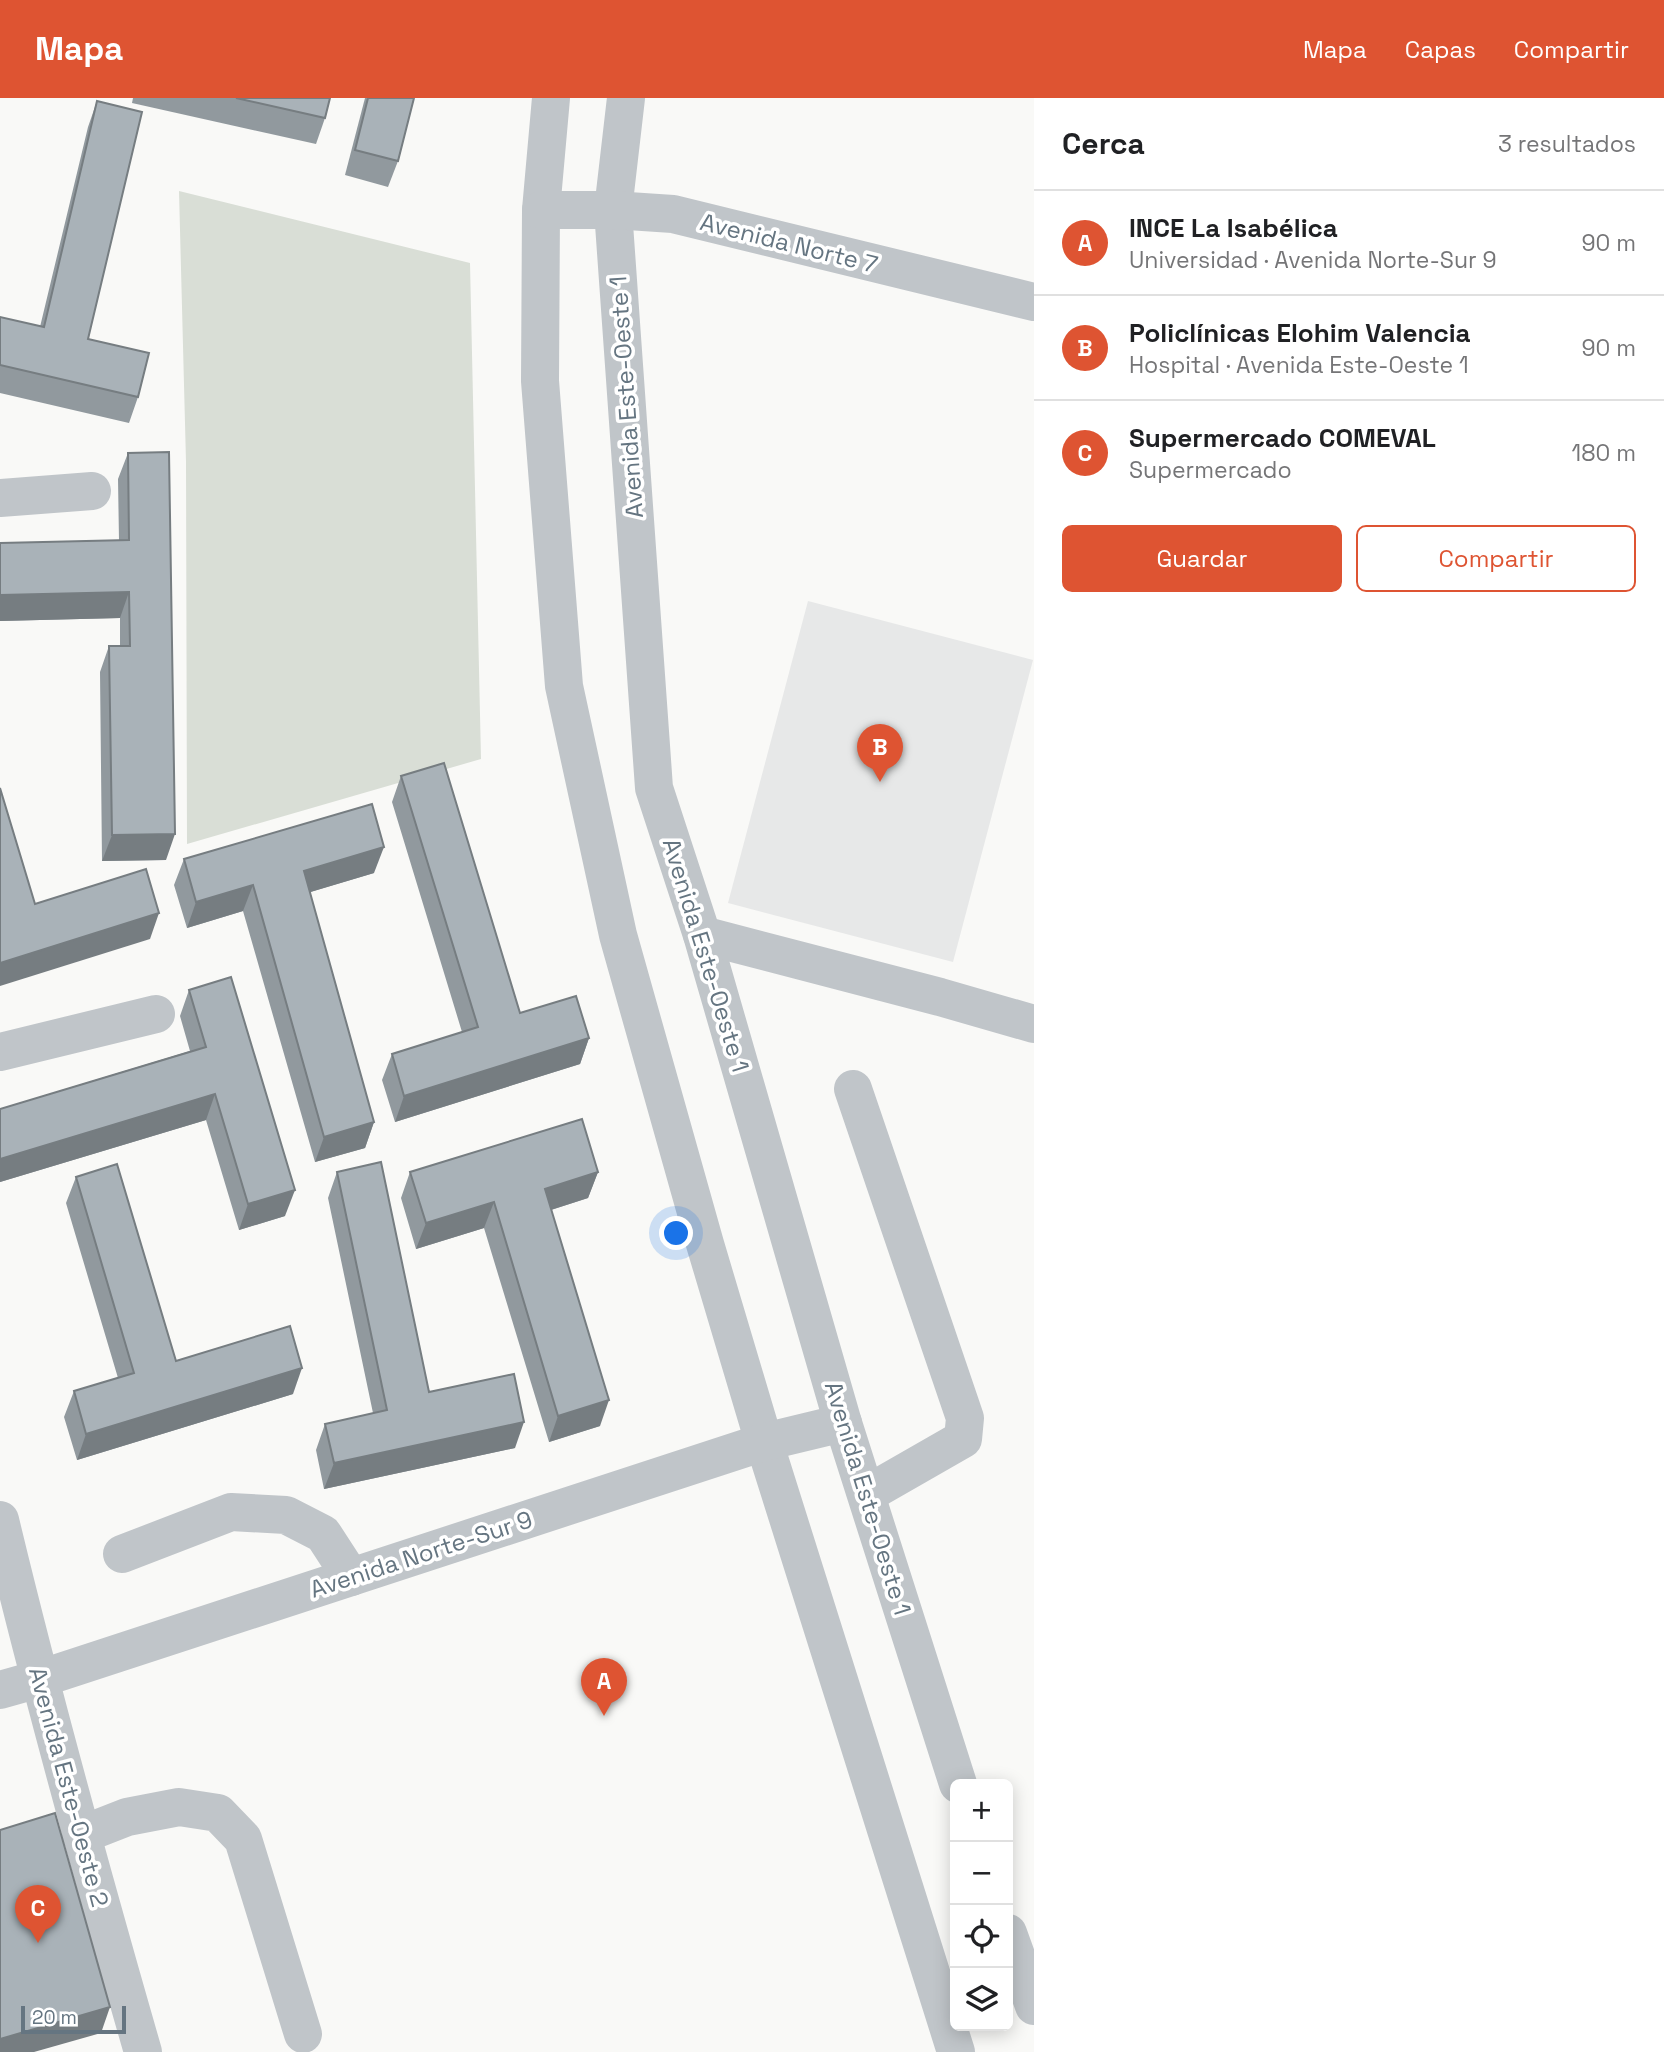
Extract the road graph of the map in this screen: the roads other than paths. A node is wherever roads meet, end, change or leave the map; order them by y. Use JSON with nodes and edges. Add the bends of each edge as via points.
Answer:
{"nodes":[{"id":1,"x":551,"y":98,"type":"edge"},
{"id":2,"x":626,"y":98,"type":"edge"},
{"id":3,"x":541,"y":210,"type":"junction"},
{"id":4,"x":613,"y":210,"type":"junction"},
{"id":5,"x":1034,"y":302,"type":"edge"},
{"id":6,"x":92,"y":491,"type":"dead end"},
{"id":7,"x":0,"y":498,"type":"edge"},
{"id":8,"x":702,"y":935,"type":"junction"},
{"id":9,"x":156,"y":1014,"type":"dead end"},
{"id":10,"x":1034,"y":1024,"type":"edge"},
{"id":11,"x":0,"y":1052,"type":"edge"},
{"id":12,"x":853,"y":1089,"type":"dead end"},
{"id":13,"x":843,"y":1423,"type":"junction"},
{"id":14,"x":764,"y":1442,"type":"junction"},
{"id":15,"x":867,"y":1494,"type":"junction"},
{"id":16,"x":0,"y":1520,"type":"edge"},
{"id":17,"x":122,"y":1554,"type":"dead end"},
{"id":18,"x":351,"y":1577,"type":"junction"},
{"id":19,"x":38,"y":1679,"type":"junction"},
{"id":20,"x":0,"y":1690,"type":"edge"},
{"id":21,"x":956,"y":1779,"type":"edge"},
{"id":22,"x":81,"y":1835,"type":"junction"},
{"id":23,"x":1013,"y":1947,"type":"edge"},
{"id":24,"x":1034,"y":2006,"type":"edge"},
{"id":25,"x":303,"y":2034,"type":"dead end"},
{"id":26,"x":143,"y":2052,"type":"edge"},
{"id":27,"x":956,"y":2052,"type":"edge"}],
"edges":[{"from":1,"to":3,"type":"street"},
{"from":2,"to":4,"type":"street","name":"Avenida Este-Oeste 1"},
{"from":3,"to":4,"type":"street","name":"Avenida Norte 7"},
{"from":3,"to":14,"type":"street","via":[[540,381],[564,686],[618,935]]},
{"from":4,"to":5,"type":"street","name":"Avenida Norte 7","via":[[673,214]]},
{"from":4,"to":8,"type":"street","name":"Avenida Este-Oeste 1","via":[[654,788]]},
{"from":6,"to":7,"type":"street"},
{"from":8,"to":10,"type":"street"},
{"from":8,"to":13,"type":"street","name":"Avenida Este-Oeste 1"},
{"from":9,"to":11,"type":"street"},
{"from":12,"to":15,"type":"street","via":[[965,1418],[963,1439]]},
{"from":13,"to":14,"type":"street","name":"Avenida Norte-Sur 9"},
{"from":13,"to":15,"type":"street","name":"Avenida Este-Oeste 1"},
{"from":14,"to":18,"type":"street","name":"Avenida Norte-Sur 9"},
{"from":14,"to":27,"type":"street"},
{"from":15,"to":21,"type":"street","name":"Avenida Este-Oeste 1"},
{"from":16,"to":19,"type":"street","name":"Avenida Este-Oeste 2"},
{"from":17,"to":18,"type":"street","via":[[231,1513],[286,1515],[323,1534]]},
{"from":18,"to":19,"type":"street","name":"Avenida Norte-Sur 9"},
{"from":19,"to":20,"type":"street","name":"Avenida Norte-Sur 9"},
{"from":19,"to":22,"type":"street","name":"Avenida Este-Oeste 2"},
{"from":22,"to":25,"type":"street","via":[[127,1817],[179,1807],[218,1813],[243,1839]]},
{"from":22,"to":26,"type":"street","name":"Avenida Este-Oeste 2"},
{"from":23,"to":24,"type":"street"}]}
